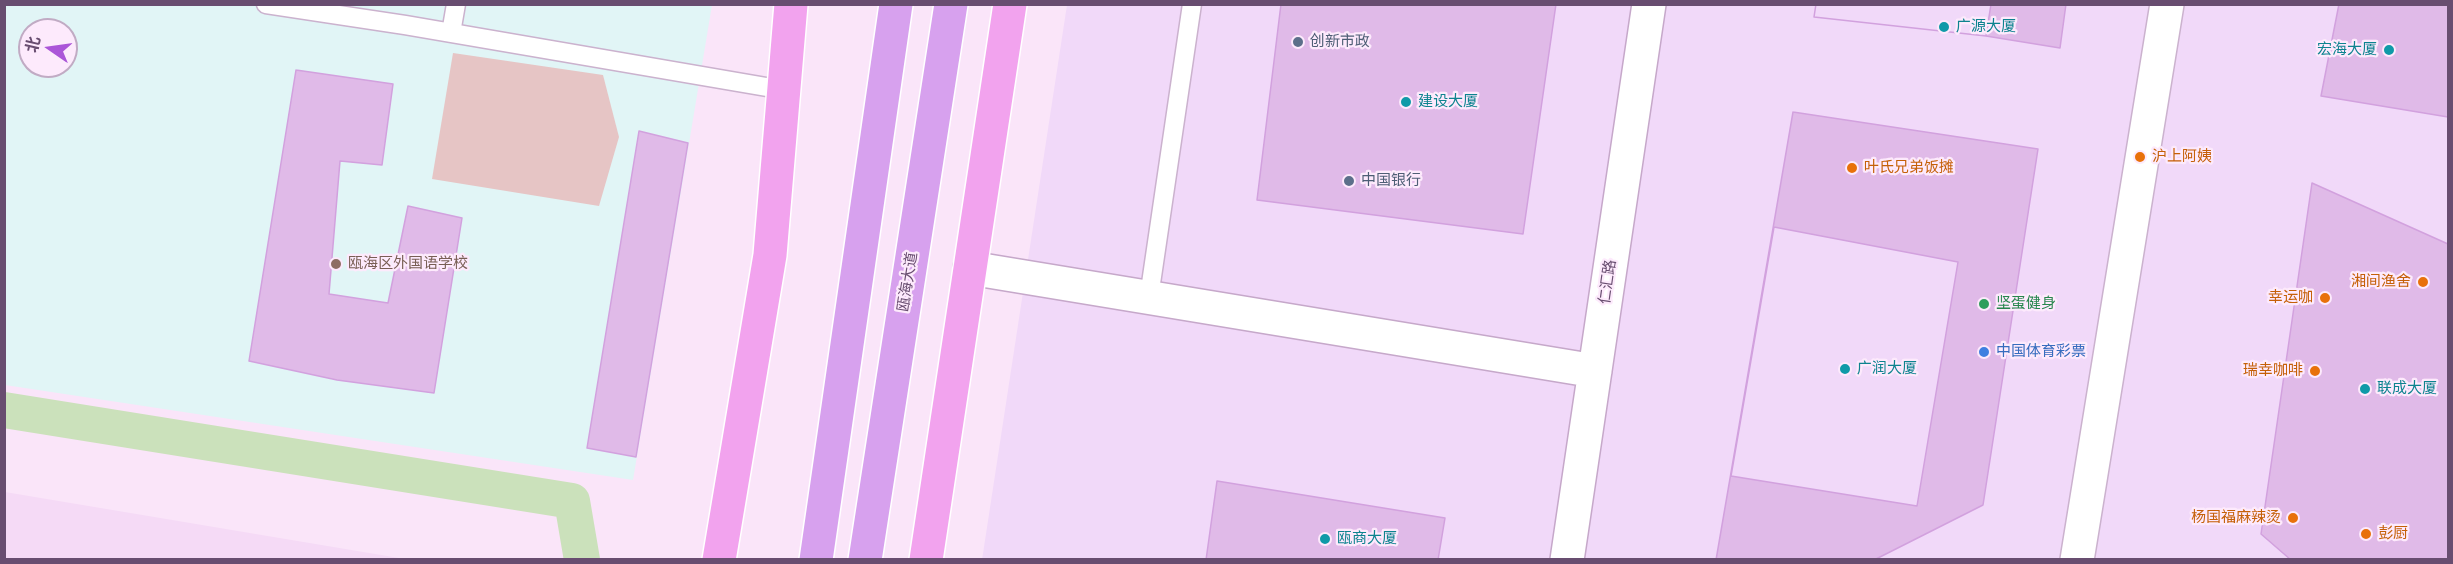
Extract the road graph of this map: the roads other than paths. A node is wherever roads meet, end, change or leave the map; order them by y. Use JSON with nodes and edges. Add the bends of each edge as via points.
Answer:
{"nodes":[{"id":1,"x":266,"y":4,"type":"edge"},
{"id":2,"x":456,"y":4,"type":"edge"},
{"id":3,"x":791,"y":4,"type":"edge"},
{"id":4,"x":896,"y":4,"type":"edge"},
{"id":5,"x":951,"y":4,"type":"edge"},
{"id":6,"x":1010,"y":4,"type":"edge"},
{"id":7,"x":1192,"y":4,"type":"edge"},
{"id":8,"x":1649,"y":4,"type":"edge"},
{"id":9,"x":2167,"y":4,"type":"edge"},
{"id":10,"x":451,"y":33,"type":"junction"},
{"id":11,"x":784,"y":90,"type":"junction"},
{"id":12,"x":970,"y":268,"type":"junction"},
{"id":13,"x":1149,"y":297,"type":"junction"},
{"id":14,"x":1595,"y":371,"type":"junction"},
{"id":15,"x":719,"y":560,"type":"edge"},
{"id":16,"x":816,"y":560,"type":"edge"},
{"id":17,"x":864,"y":560,"type":"edge"},
{"id":18,"x":926,"y":560,"type":"edge"},
{"id":19,"x":1567,"y":560,"type":"edge"},
{"id":20,"x":2077,"y":560,"type":"edge"}],
"edges":[{"from":1,"to":10,"type":"lane"},
{"from":2,"to":10,"type":"lane"},
{"from":3,"to":11,"type":"main road"},
{"from":4,"to":16,"type":"highway"},
{"from":5,"to":17,"type":"highway","name":"瓯海大道"},
{"from":6,"to":12,"type":"main road"},
{"from":7,"to":13,"type":"lane"},
{"from":8,"to":14,"type":"street","name":"仁汇路"},
{"from":9,"to":20,"type":"street"},
{"from":10,"to":11,"type":"lane"},
{"from":11,"to":15,"type":"main road","via":[[770,255]]},
{"from":12,"to":13,"type":"street"},
{"from":12,"to":18,"type":"main road"},
{"from":13,"to":14,"type":"street"},
{"from":14,"to":19,"type":"street","name":"仁汇路"}]}
